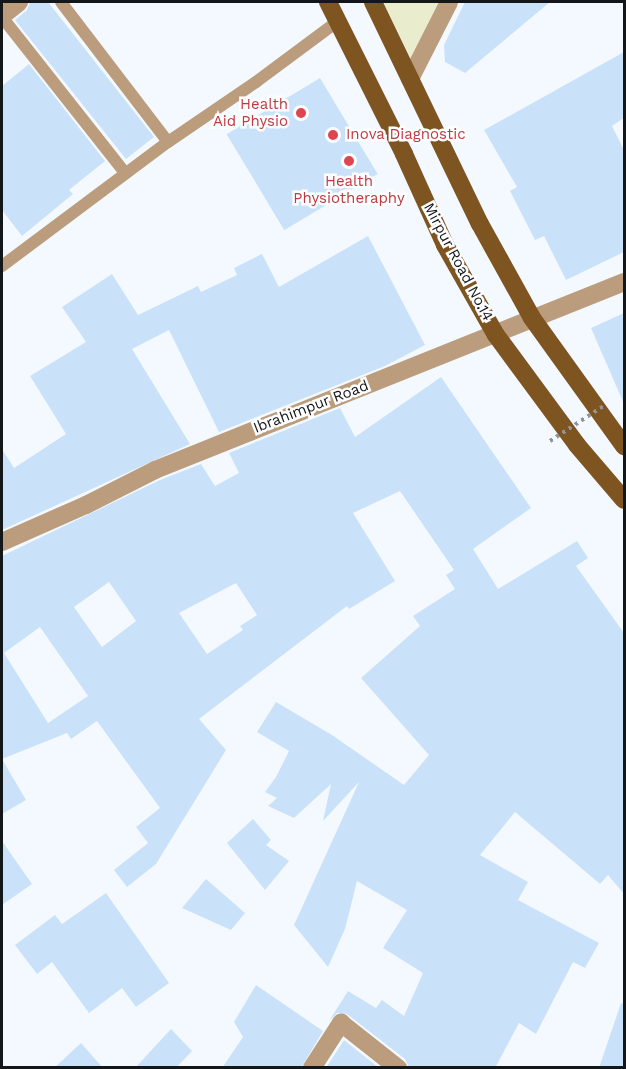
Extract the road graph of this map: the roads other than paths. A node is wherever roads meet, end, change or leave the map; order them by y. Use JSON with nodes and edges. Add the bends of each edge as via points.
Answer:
{"nodes":[{"id":1,"x":19,"y":2,"type":"edge"},
{"id":2,"x":61,"y":2,"type":"edge"},
{"id":3,"x":328,"y":2,"type":"edge"},
{"id":4,"x":373,"y":2,"type":"edge"},
{"id":5,"x":449,"y":2,"type":"edge"},
{"id":6,"x":2,"y":17,"type":"edge"},
{"id":7,"x":338,"y":21,"type":"junction"},
{"id":8,"x":410,"y":79,"type":"junction"},
{"id":9,"x":168,"y":142,"type":"junction"},
{"id":10,"x":125,"y":173,"type":"junction"},
{"id":11,"x":2,"y":266,"type":"edge"},
{"id":12,"x":624,"y":282,"type":"edge"},
{"id":13,"x":532,"y":318,"type":"junction"},
{"id":14,"x":496,"y":335,"type":"junction"},
{"id":15,"x":624,"y":446,"type":"edge"},
{"id":16,"x":624,"y":500,"type":"edge"},
{"id":17,"x":2,"y":542,"type":"edge"},
{"id":18,"x":312,"y":1068,"type":"edge"},
{"id":19,"x":398,"y":1068,"type":"edge"}],
"edges":[{"from":1,"to":6,"type":"street"},
{"from":2,"to":9,"type":"lane"},
{"from":3,"to":7,"type":"main road","name":"Mirpur Road No.14"},
{"from":4,"to":8,"type":"main road"},
{"from":5,"to":8,"type":"street"},
{"from":6,"to":10,"type":"lane"},
{"from":7,"to":9,"type":"lane"},
{"from":7,"to":14,"type":"main road","name":"Mirpur Road No.14","via":[[445,245]]},
{"from":8,"to":13,"type":"main road","via":[[480,224]]},
{"from":9,"to":10,"type":"lane"},
{"from":10,"to":11,"type":"lane"},
{"from":12,"to":13,"type":"street","name":"Ibrahimpur Road"},
{"from":13,"to":14,"type":"street","name":"Ibrahimpur Road"},
{"from":13,"to":15,"type":"main road"},
{"from":14,"to":16,"type":"main road","name":"Mirpur Road No.14","via":[[577,446]]},
{"from":14,"to":17,"type":"street","name":"Ibrahimpur Road","via":[[165,466]]},
{"from":18,"to":19,"type":"street","via":[[341,1023]]}]}
